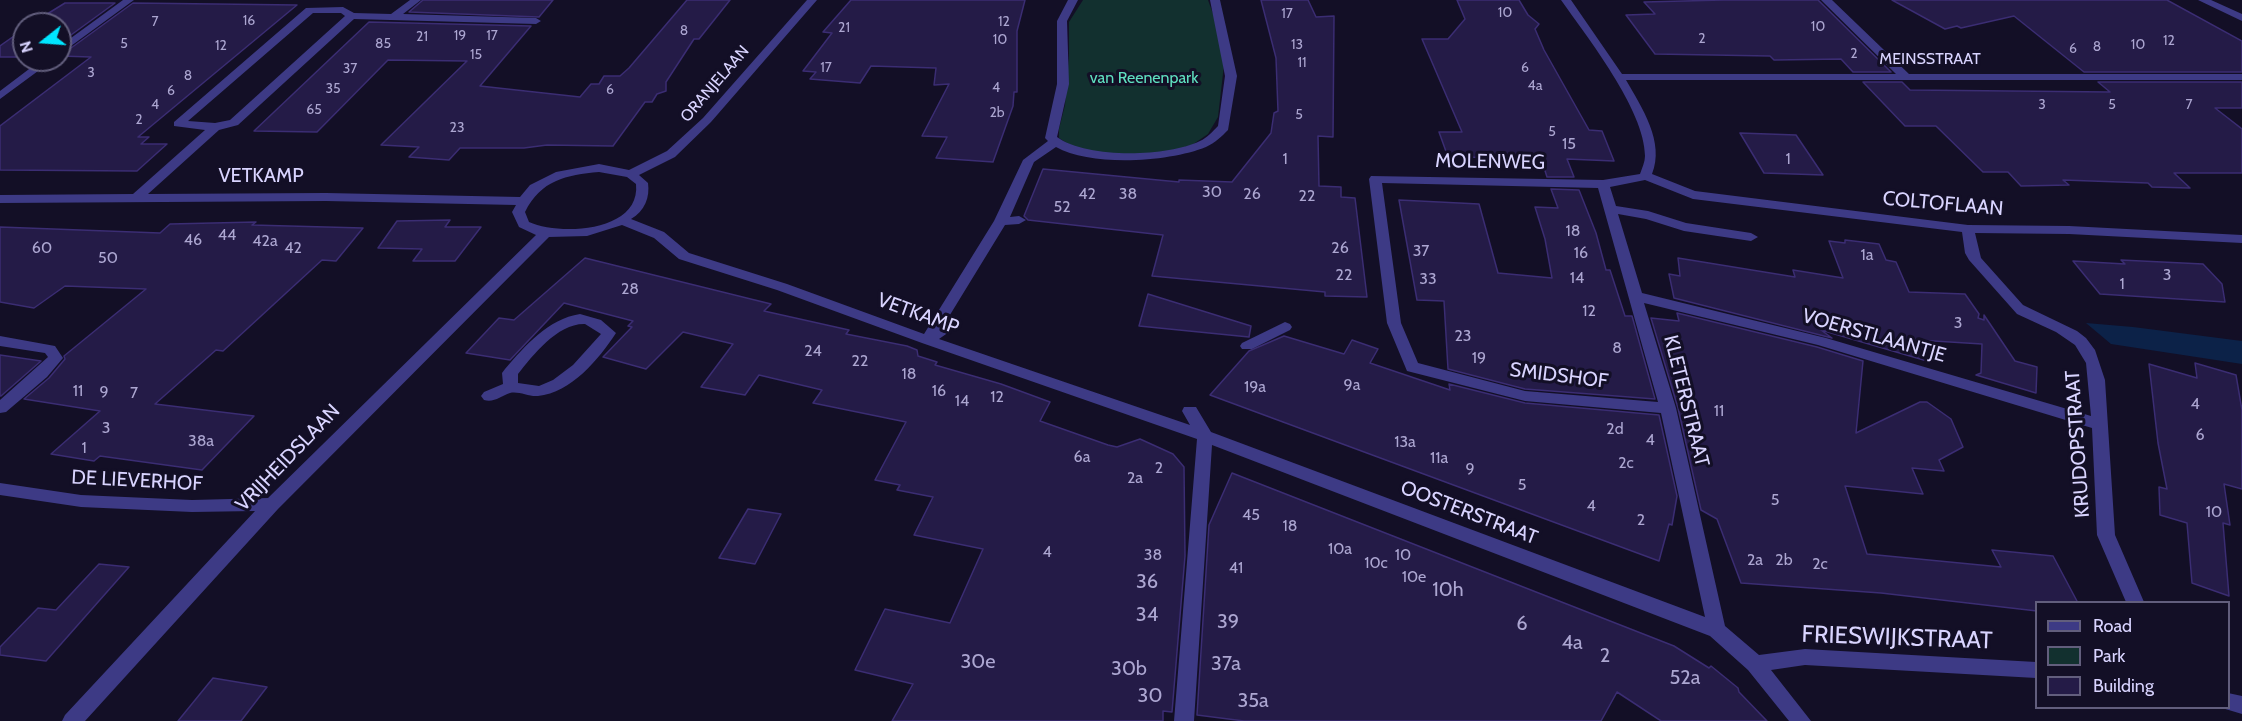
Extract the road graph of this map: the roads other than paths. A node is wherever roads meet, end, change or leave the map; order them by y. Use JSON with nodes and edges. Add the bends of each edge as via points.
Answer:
{"nodes":[{"id":1,"x":129,"y":0,"type":"edge"},
{"id":2,"x":416,"y":0,"type":"edge"},
{"id":3,"x":812,"y":0,"type":"edge"},
{"id":4,"x":1073,"y":0,"type":"edge"},
{"id":5,"x":1215,"y":0,"type":"edge"},
{"id":6,"x":1566,"y":0,"type":"edge"},
{"id":7,"x":1826,"y":0,"type":"edge"},
{"id":8,"x":2203,"y":0,"type":"edge"},
{"id":9,"x":351,"y":16,"type":"junction"},
{"id":10,"x":393,"y":17,"type":"junction"},
{"id":11,"x":2242,"y":18,"type":"edge"},
{"id":12,"x":536,"y":21,"type":"dead end"},
{"id":13,"x":72,"y":42,"type":"edge"},
{"id":14,"x":32,"y":72,"type":"edge"},
{"id":15,"x":1904,"y":75,"type":"junction"},
{"id":16,"x":1618,"y":76,"type":"junction"},
{"id":17,"x":2242,"y":77,"type":"edge"},
{"id":18,"x":0,"y":96,"type":"edge"},
{"id":19,"x":215,"y":127,"type":"junction"},
{"id":20,"x":1055,"y":142,"type":"junction"},
{"id":21,"x":631,"y":174,"type":"junction"},
{"id":22,"x":1645,"y":176,"type":"junction"},
{"id":23,"x":1603,"y":184,"type":"junction"},
{"id":24,"x":138,"y":197,"type":"junction"},
{"id":25,"x":0,"y":199,"type":"edge"},
{"id":26,"x":522,"y":201,"type":"junction"},
{"id":27,"x":1611,"y":209,"type":"junction"},
{"id":28,"x":622,"y":220,"type":"junction"},
{"id":29,"x":1019,"y":220,"type":"dead end"},
{"id":30,"x":1001,"y":221,"type":"junction"},
{"id":31,"x":1968,"y":229,"type":"junction"},
{"id":32,"x":544,"y":234,"type":"junction"},
{"id":33,"x":1751,"y":237,"type":"dead end"},
{"id":34,"x":2242,"y":239,"type":"edge"},
{"id":35,"x":1636,"y":296,"type":"junction"},
{"id":36,"x":952,"y":326,"type":"dead end"},
{"id":37,"x":1285,"y":327,"type":"dead end"},
{"id":38,"x":927,"y":340,"type":"junction"},
{"id":39,"x":0,"y":341,"type":"edge"},
{"id":40,"x":1247,"y":346,"type":"dead end"},
{"id":41,"x":1412,"y":367,"type":"joint"},
{"id":42,"x":511,"y":387,"type":"junction"},
{"id":43,"x":489,"y":396,"type":"dead end"},
{"id":44,"x":0,"y":408,"type":"edge"},
{"id":45,"x":1668,"y":408,"type":"junction"},
{"id":46,"x":1190,"y":411,"type":"dead end"},
{"id":47,"x":2098,"y":424,"type":"junction"},
{"id":48,"x":1205,"y":436,"type":"junction"},
{"id":49,"x":0,"y":489,"type":"edge"},
{"id":50,"x":272,"y":504,"type":"junction"},
{"id":51,"x":2134,"y":601,"type":"edge"},
{"id":52,"x":1717,"y":630,"type":"junction"},
{"id":53,"x":1755,"y":664,"type":"junction"},
{"id":54,"x":2035,"y":670,"type":"edge"},
{"id":55,"x":72,"y":721,"type":"edge"},
{"id":56,"x":1184,"y":721,"type":"edge"},
{"id":57,"x":1801,"y":721,"type":"edge"}],
"edges":[{"from":1,"to":13,"type":"street"},
{"from":2,"to":10,"type":"street"},
{"from":3,"to":21,"type":"street","name":"ORANJELAAN","via":[[707,120],[671,154]]},
{"from":4,"to":20,"type":"street","via":[[1062,21],[1063,84],[1051,133]]},
{"from":5,"to":20,"type":"street","via":[[1231,76],[1224,127],[1204,144],[1161,154],[1084,153]]},
{"from":6,"to":16,"type":"street"},
{"from":7,"to":15,"type":"street"},
{"from":8,"to":11,"type":"street"},
{"from":9,"to":10,"type":"street"},
{"from":9,"to":19,"type":"street","via":[[234,123]]},
{"from":9,"to":19,"type":"street","via":[[343,10],[310,10],[178,124]]},
{"from":10,"to":12,"type":"street"},
{"from":14,"to":18,"type":"street"},
{"from":15,"to":16,"type":"street","name":"MEINSSTRAAT"},
{"from":15,"to":17,"type":"street","name":"MEINSSTRAAT"},
{"from":16,"to":22,"type":"street","via":[[1643,124],[1651,153]]},
{"from":19,"to":24,"type":"street"},
{"from":20,"to":30,"type":"street","via":[[1029,160]]},
{"from":21,"to":26,"type":"street","via":[[599,168],[572,172],[545,182]]},
{"from":21,"to":28,"type":"street","via":[[642,183],[643,197]]},
{"from":22,"to":23,"type":"street","name":"MOLENWEG"},
{"from":22,"to":31,"type":"street","name":"COLTOFLAAN","via":[[1693,195]]},
{"from":23,"to":27,"type":"street","name":"KLETERSTRAAT"},
{"from":23,"to":41,"type":"street","name":"MOLENWEG","via":[[1375,179],[1394,323]]},
{"from":24,"to":25,"type":"street","name":"VETKAMP"},
{"from":24,"to":26,"type":"street","name":"VETKAMP"},
{"from":26,"to":32,"type":"street","via":[[519,217],[523,224]]},
{"from":27,"to":33,"type":"street","via":[[1648,215],[1684,227]]},
{"from":27,"to":35,"type":"street","name":"KLETERSTRAAT"},
{"from":28,"to":32,"type":"street","via":[[597,231],[569,236]]},
{"from":28,"to":38,"type":"street","name":"VETKAMP","via":[[659,235],[684,256]]},
{"from":29,"to":30,"type":"street"},
{"from":30,"to":38,"type":"street"},
{"from":31,"to":34,"type":"street","name":"COLTOFLAAN"},
{"from":31,"to":47,"type":"street","name":"KRUDOPSTRAAT","via":[[1973,257],[2020,309],[2071,334],[2088,347],[2095,366]]},
{"from":32,"to":50,"type":"street","name":"VRIJHEIDSLAAN"},
{"from":35,"to":45,"type":"street","name":"KLETERSTRAAT"},
{"from":35,"to":47,"type":"street","name":"VOERSTLAANTJE","via":[[1821,341]]},
{"from":36,"to":38,"type":"street"},
{"from":37,"to":40,"type":"street"},
{"from":38,"to":48,"type":"street","name":"VETKAMP"},
{"from":39,"to":44,"type":"street","via":[[50,349],[56,358]]},
{"from":41,"to":45,"type":"street","name":"SMIDSHOF","via":[[1525,396]]},
{"from":42,"to":42,"type":"street","via":[[540,391],[560,382],[598,351],[609,333],[597,323],[578,319],[553,330],[510,373]]},
{"from":42,"to":43,"type":"street"},
{"from":45,"to":52,"type":"street","name":"KLETERSTRAAT"},
{"from":46,"to":48,"type":"street"},
{"from":47,"to":51,"type":"street","name":"KRUDOPSTRAAT","via":[[2106,535]]},
{"from":48,"to":52,"type":"street","name":"OOSTERSTRAAT"},
{"from":48,"to":56,"type":"street"},
{"from":49,"to":50,"type":"street","name":"DE LIEVERHOF","via":[[81,501],[192,506]]},
{"from":50,"to":55,"type":"street","name":"VRIJHEIDSLAAN"},
{"from":52,"to":53,"type":"street"},
{"from":53,"to":54,"type":"street","name":"FRIESWIJKSTRAAT","via":[[1805,657]]},
{"from":53,"to":57,"type":"street"}]}
